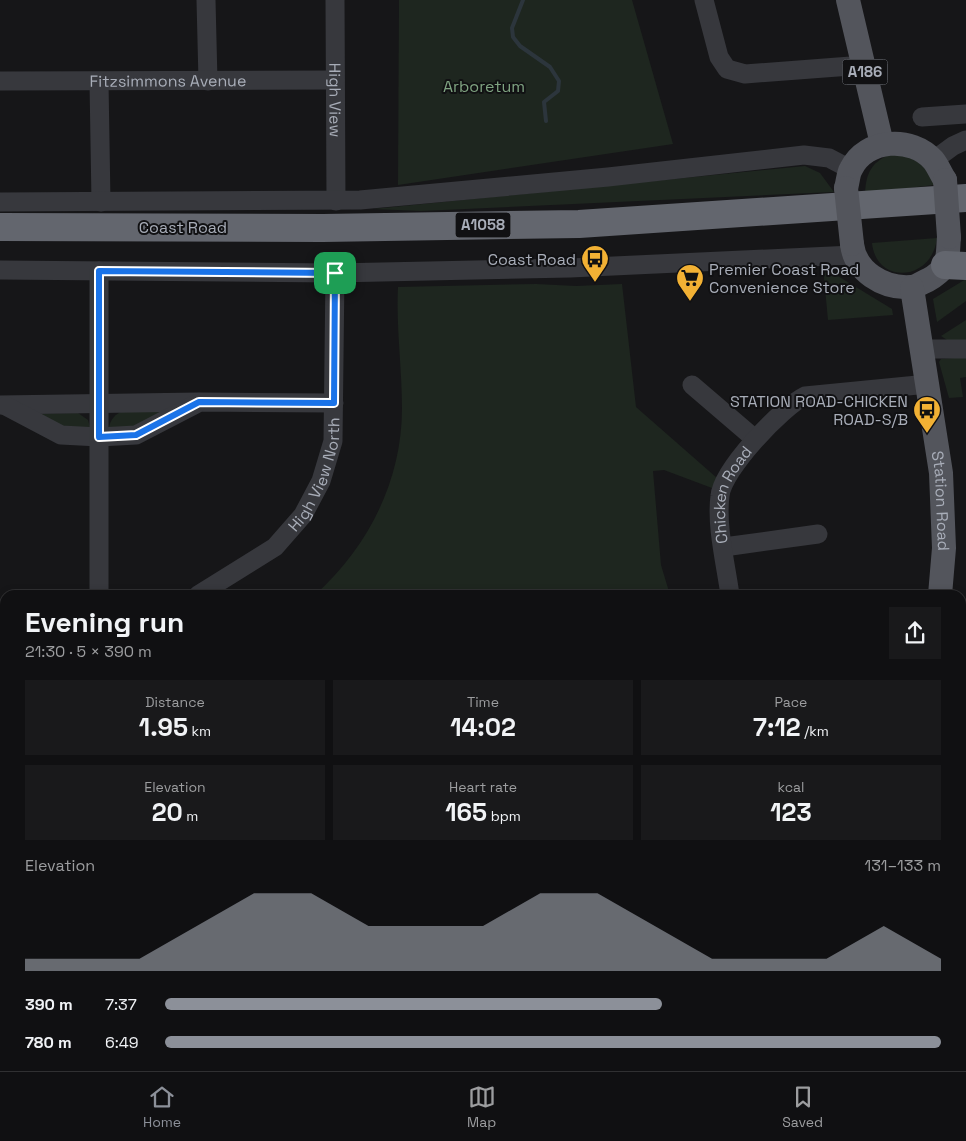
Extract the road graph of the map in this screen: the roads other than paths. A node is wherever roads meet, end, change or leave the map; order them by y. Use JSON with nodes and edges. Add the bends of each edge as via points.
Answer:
{"nodes":[{"id":1,"x":206,"y":0,"type":"edge"},
{"id":2,"x":335,"y":0,"type":"edge"},
{"id":3,"x":704,"y":0,"type":"edge"},
{"id":4,"x":848,"y":0,"type":"edge"},
{"id":5,"x":864,"y":65,"type":"junction"},
{"id":6,"x":334,"y":80,"type":"junction"},
{"id":7,"x":0,"y":81,"type":"edge"},
{"id":8,"x":208,"y":81,"type":"junction"},
{"id":9,"x":99,"y":82,"type":"junction"},
{"id":10,"x":966,"y":114,"type":"edge"},
{"id":11,"x":922,"y":118,"type":"dead end"},
{"id":12,"x":966,"y":140,"type":"edge"},
{"id":13,"x":882,"y":144,"type":"junction"},
{"id":14,"x":939,"y":170,"type":"junction"},
{"id":15,"x":848,"y":178,"type":"junction"},
{"id":16,"x":966,"y":198,"type":"edge"},
{"id":17,"x":336,"y":201,"type":"junction"},
{"id":18,"x":0,"y":202,"type":"edge"},
{"id":19,"x":101,"y":202,"type":"junction"},
{"id":20,"x":966,"y":216,"type":"edge"},
{"id":21,"x":0,"y":227,"type":"edge"},
{"id":22,"x":0,"y":242,"type":"edge"},
{"id":23,"x":853,"y":249,"type":"junction"},
{"id":24,"x":956,"y":266,"type":"edge"},
{"id":25,"x":0,"y":270,"type":"edge"},
{"id":26,"x":99,"y":271,"type":"junction"},
{"id":27,"x":335,"y":273,"type":"junction"},
{"id":28,"x":912,"y":288,"type":"junction"},
{"id":29,"x":923,"y":349,"type":"junction"},
{"id":30,"x":966,"y":349,"type":"edge"},
{"id":31,"x":928,"y":384,"type":"junction"},
{"id":32,"x":692,"y":385,"type":"dead end"},
{"id":33,"x":199,"y":402,"type":"junction"},
{"id":34,"x":334,"y":403,"type":"junction"},
{"id":35,"x":99,"y":404,"type":"junction"},
{"id":36,"x":2,"y":405,"type":"edge"},
{"id":37,"x":99,"y":437,"type":"junction"},
{"id":38,"x":756,"y":439,"type":"junction"},
{"id":39,"x":818,"y":534,"type":"dead end"},
{"id":40,"x":724,"y":547,"type":"junction"},
{"id":41,"x":99,"y":590,"type":"edge"},
{"id":42,"x":206,"y":590,"type":"edge"},
{"id":43,"x":729,"y":590,"type":"edge"},
{"id":44,"x":940,"y":590,"type":"edge"}],
"edges":[{"from":1,"to":8,"type":"street"},
{"from":2,"to":6,"type":"street","name":"High View"},
{"from":3,"to":5,"type":"street","via":[[719,57],[727,69],[744,74]]},
{"from":4,"to":5,"type":"main road","number":"A186"},
{"from":5,"to":13,"type":"main road","number":"A186"},
{"from":6,"to":8,"type":"street","name":"Fitzsimmons Avenue"},
{"from":6,"to":17,"type":"street","name":"High View"},
{"from":7,"to":9,"type":"street","name":"Fitzsimmons Avenue"},
{"from":8,"to":9,"type":"street","name":"Fitzsimmons Avenue"},
{"from":9,"to":19,"type":"street"},
{"from":10,"to":11,"type":"street"},
{"from":12,"to":14,"type":"street","via":[[953,146]]},
{"from":13,"to":14,"type":"main road","via":[[902,143],[918,148]]},
{"from":13,"to":15,"type":"main road","via":[[863,154]]},
{"from":14,"to":24,"type":"main road","bridge":true},
{"from":15,"to":17,"type":"street","name":"Coast Road","via":[[829,158],[804,155],[598,178]]},
{"from":15,"to":23,"type":"main road","bridge":true},
{"from":16,"to":21,"type":"highway","name":"Coast Road","number":"A1058","via":[[579,224],[323,228]]},
{"from":17,"to":19,"type":"street","name":"Coast Road"},
{"from":18,"to":19,"type":"street","name":"Coast Road"},
{"from":20,"to":22,"type":"highway","name":"Coast Road","number":"A1058","via":[[582,241],[329,244]]},
{"from":23,"to":27,"type":"street","via":[[570,268]]},
{"from":23,"to":28,"type":"main road","via":[[861,268],[869,275],[892,286]]},
{"from":24,"to":28,"type":"main road"},
{"from":25,"to":26,"type":"street"},
{"from":26,"to":27,"type":"street"},
{"from":26,"to":35,"type":"street"},
{"from":27,"to":34,"type":"street","name":"High View North"},
{"from":28,"to":29,"type":"main road","name":"Station Road"},
{"from":29,"to":30,"type":"street"},
{"from":29,"to":31,"type":"main road","name":"Station Road"},
{"from":31,"to":38,"type":"street","name":"Chicken Road","via":[[805,396],[788,406]]},
{"from":31,"to":44,"type":"main road","name":"Station Road","via":[[941,473],[944,548]]},
{"from":32,"to":38,"type":"street"},
{"from":33,"to":34,"type":"street"},
{"from":33,"to":35,"type":"street"},
{"from":33,"to":37,"type":"street","via":[[136,435]]},
{"from":34,"to":42,"type":"street","name":"High View North","via":[[333,441],[321,481],[303,515],[275,547]]},
{"from":35,"to":36,"type":"street"},
{"from":35,"to":37,"type":"street"},
{"from":36,"to":37,"type":"street","via":[[61,435]]},
{"from":37,"to":41,"type":"street"},
{"from":38,"to":40,"type":"street","name":"Chicken Road","via":[[720,490]]},
{"from":39,"to":40,"type":"street"},
{"from":40,"to":43,"type":"street","name":"Chicken Road"}]}
